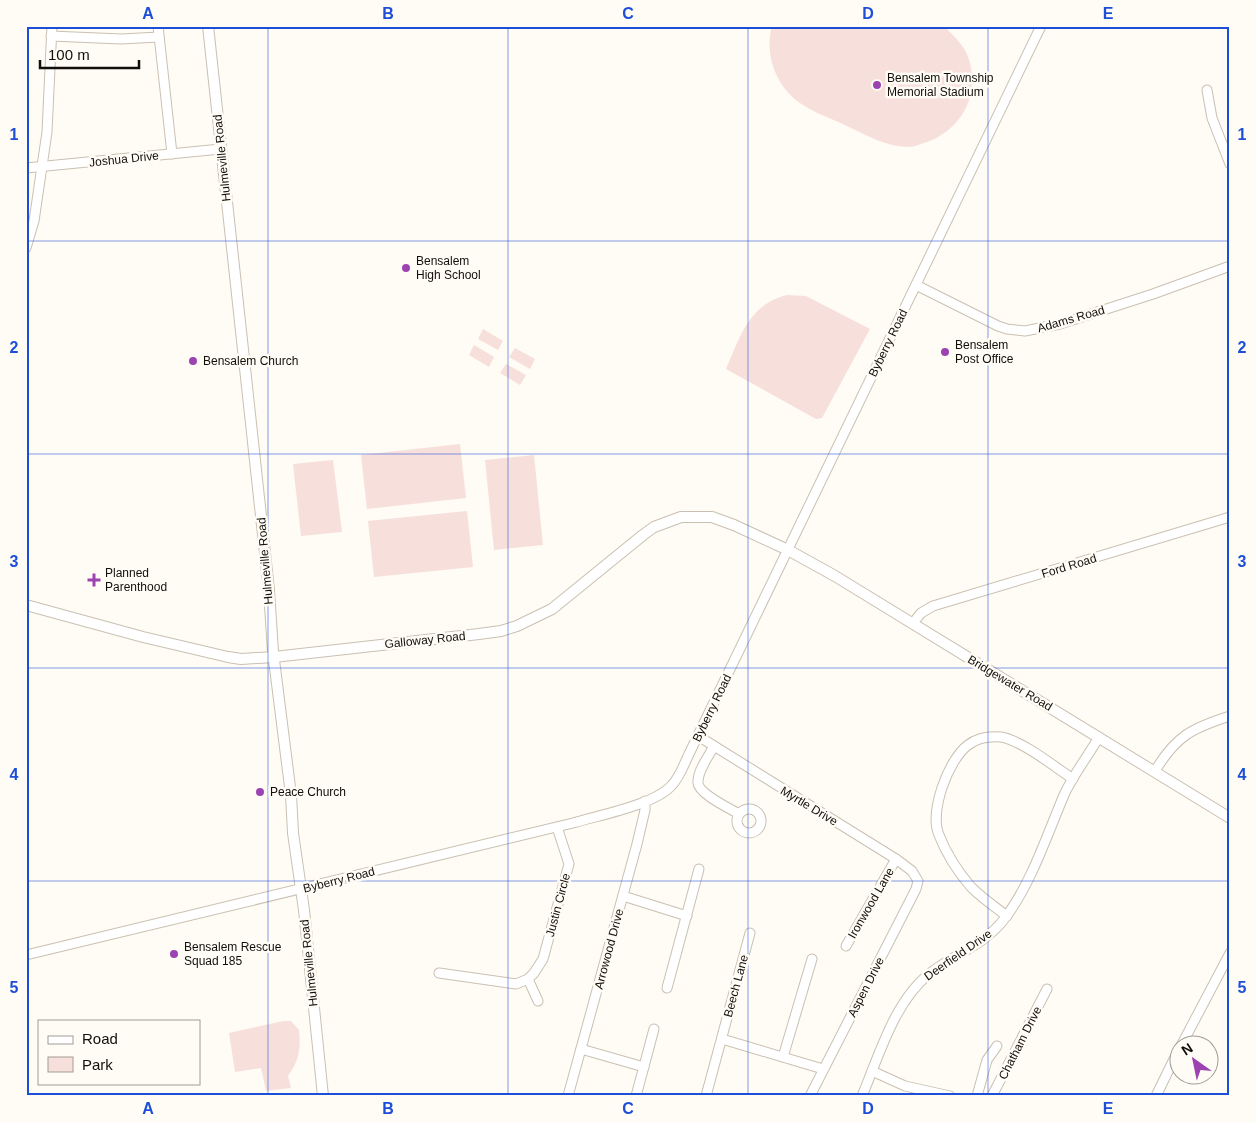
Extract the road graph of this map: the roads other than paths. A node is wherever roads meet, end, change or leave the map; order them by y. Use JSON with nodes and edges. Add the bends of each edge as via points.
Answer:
{"nodes":[{"id":1,"x":158,"y":26,"type":"edge"},
{"id":2,"x":208,"y":26,"type":"edge"},
{"id":3,"x":1041,"y":26,"type":"edge"},
{"id":4,"x":52,"y":31,"type":"edge"},
{"id":5,"x":159,"y":37,"type":"junction"},
{"id":6,"x":1207,"y":90,"type":"dead end"},
{"id":7,"x":221,"y":149,"type":"junction"},
{"id":8,"x":172,"y":154,"type":"junction"},
{"id":9,"x":1230,"y":164,"type":"edge"},
{"id":10,"x":43,"y":167,"type":"junction"},
{"id":11,"x":26,"y":168,"type":"edge"},
{"id":12,"x":26,"y":248,"type":"edge"},
{"id":13,"x":1230,"y":266,"type":"edge"},
{"id":14,"x":916,"y":285,"type":"junction"},
{"id":15,"x":1230,"y":516,"type":"edge"},
{"id":16,"x":788,"y":550,"type":"junction"},
{"id":17,"x":26,"y":605,"type":"edge"},
{"id":18,"x":913,"y":623,"type":"junction"},
{"id":19,"x":274,"y":657,"type":"junction"},
{"id":20,"x":1230,"y":716,"type":"edge"},
{"id":21,"x":698,"y":736,"type":"junction"},
{"id":22,"x":1099,"y":736,"type":"junction"},
{"id":23,"x":713,"y":749,"type":"junction"},
{"id":24,"x":1155,"y":771,"type":"junction"},
{"id":25,"x":1073,"y":779,"type":"junction"},
{"id":26,"x":645,"y":802,"type":"junction"},
{"id":27,"x":739,"y":814,"type":"dead end"},
{"id":28,"x":1230,"y":818,"type":"edge"},
{"id":29,"x":557,"y":827,"type":"junction"},
{"id":30,"x":896,"y":860,"type":"junction"},
{"id":31,"x":698,"y":869,"type":"dead end"},
{"id":32,"x":918,"y":878,"type":"joint"},
{"id":33,"x":300,"y":889,"type":"junction"},
{"id":34,"x":623,"y":896,"type":"junction"},
{"id":35,"x":687,"y":916,"type":"junction"},
{"id":36,"x":1007,"y":916,"type":"junction"},
{"id":37,"x":750,"y":933,"type":"dead end"},
{"id":38,"x":846,"y":946,"type":"dead end"},
{"id":39,"x":1230,"y":953,"type":"edge"},
{"id":40,"x":26,"y":955,"type":"edge"},
{"id":41,"x":812,"y":960,"type":"dead end"},
{"id":42,"x":439,"y":973,"type":"dead end"},
{"id":43,"x":528,"y":979,"type":"junction"},
{"id":44,"x":667,"y":988,"type":"dead end"},
{"id":45,"x":1046,"y":989,"type":"dead end"},
{"id":46,"x":538,"y":1001,"type":"dead end"},
{"id":47,"x":654,"y":1028,"type":"dead end"},
{"id":48,"x":1187,"y":1034,"type":"edge"},
{"id":49,"x":722,"y":1039,"type":"junction"},
{"id":50,"x":997,"y":1046,"type":"dead end"},
{"id":51,"x":581,"y":1049,"type":"junction"},
{"id":52,"x":783,"y":1057,"type":"junction"},
{"id":53,"x":644,"y":1067,"type":"junction"},
{"id":54,"x":823,"y":1069,"type":"junction"},
{"id":55,"x":872,"y":1071,"type":"junction"},
{"id":56,"x":1168,"y":1071,"type":"edge"},
{"id":57,"x":323,"y":1096,"type":"edge"},
{"id":58,"x":568,"y":1096,"type":"edge"},
{"id":59,"x":636,"y":1096,"type":"edge"},
{"id":60,"x":706,"y":1096,"type":"edge"},
{"id":61,"x":810,"y":1096,"type":"edge"},
{"id":62,"x":862,"y":1096,"type":"edge"},
{"id":63,"x":950,"y":1096,"type":"edge"},
{"id":64,"x":977,"y":1096,"type":"edge"},
{"id":65,"x":992,"y":1096,"type":"edge"},
{"id":66,"x":1156,"y":1096,"type":"edge"}],
"edges":[{"from":1,"to":5,"type":"street"},
{"from":2,"to":7,"type":"main road","name":"Hulmeville Road"},
{"from":3,"to":14,"type":"street","name":"Byberry Road"},
{"from":4,"to":5,"type":"street","via":[[121,39]]},
{"from":4,"to":10,"type":"street","via":[[49,116]]},
{"from":5,"to":8,"type":"street"},
{"from":6,"to":9,"type":"street","via":[[1212,118]]},
{"from":7,"to":8,"type":"street","name":"Joshua Drive"},
{"from":7,"to":19,"type":"main road","name":"Hulmeville Road"},
{"from":8,"to":10,"type":"street","name":"Joshua Drive"},
{"from":10,"to":11,"type":"street","name":"Joshua Drive"},
{"from":10,"to":12,"type":"street"},
{"from":13,"to":14,"type":"street","name":"Adams Road","via":[[1060,324],[1025,330],[998,326]]},
{"from":14,"to":16,"type":"street","name":"Byberry Road"},
{"from":15,"to":18,"type":"street","name":"Ford Road","via":[[933,606]]},
{"from":16,"to":18,"type":"main road","name":"Bridgewater Road"},
{"from":16,"to":19,"type":"main road","name":"Galloway Road","via":[[712,517],[681,517],[654,527],[552,609],[517,626],[480,634]]},
{"from":16,"to":21,"type":"street","name":"Byberry Road"},
{"from":17,"to":19,"type":"main road","name":"Galloway Road","via":[[228,657]]},
{"from":18,"to":22,"type":"main road","name":"Bridgewater Road"},
{"from":19,"to":33,"type":"main road","name":"Hulmeville Road"},
{"from":20,"to":24,"type":"street","via":[[1190,731],[1171,747]]},
{"from":21,"to":23,"type":"street","name":"Myrtle Drive"},
{"from":21,"to":26,"type":"street","name":"Byberry Road","via":[[673,784]]},
{"from":22,"to":24,"type":"main road","name":"Bridgewater Road"},
{"from":22,"to":25,"type":"street","name":"Deerfield Drive"},
{"from":23,"to":27,"type":"street","via":[[700,772],[698,783],[706,794]]},
{"from":23,"to":30,"type":"street","name":"Myrtle Drive"},
{"from":24,"to":28,"type":"main road","name":"Bridgewater Road"},
{"from":25,"to":36,"type":"street","name":"Deerfield Drive","via":[[1023,890]]},
{"from":25,"to":36,"type":"street","via":[[1002,737],[973,742],[961,752],[950,769],[936,813],[939,836],[970,886]]},
{"from":26,"to":29,"type":"street","name":"Byberry Road"},
{"from":26,"to":34,"type":"street","name":"Arrowood Drive"},
{"from":29,"to":33,"type":"street","name":"Byberry Road"},
{"from":29,"to":43,"type":"street","name":"Justin Circle","via":[[569,864],[544,959]]},
{"from":30,"to":32,"type":"street","name":"Myrtle Drive"},
{"from":30,"to":38,"type":"street","name":"Ironwood Lane"},
{"from":31,"to":35,"type":"street"},
{"from":32,"to":54,"type":"street","name":"Aspen Drive","via":[[916,889]]},
{"from":33,"to":40,"type":"street","name":"Byberry Road"},
{"from":33,"to":57,"type":"main road","name":"Hulmeville Road"},
{"from":34,"to":35,"type":"street"},
{"from":34,"to":51,"type":"street","name":"Arrowood Drive"},
{"from":35,"to":44,"type":"street"},
{"from":36,"to":55,"type":"street","name":"Deerfield Drive","via":[[985,939],[938,967],[918,984],[901,1006]]},
{"from":37,"to":49,"type":"street","name":"Beech Lane"},
{"from":39,"to":48,"type":"street"},
{"from":41,"to":52,"type":"street"},
{"from":42,"to":43,"type":"street","via":[[516,984]]},
{"from":43,"to":46,"type":"street"},
{"from":45,"to":65,"type":"street","name":"Chatham Drive"},
{"from":47,"to":53,"type":"street"},
{"from":49,"to":52,"type":"street"},
{"from":49,"to":60,"type":"street","name":"Beech Lane"},
{"from":50,"to":64,"type":"street","via":[[987,1060]]},
{"from":51,"to":53,"type":"street"},
{"from":51,"to":58,"type":"street","name":"Arrowood Drive"},
{"from":52,"to":54,"type":"street"},
{"from":53,"to":59,"type":"street"},
{"from":54,"to":61,"type":"street","name":"Aspen Drive"},
{"from":55,"to":62,"type":"street","name":"Deerfield Drive"},
{"from":55,"to":63,"type":"street","via":[[905,1086]]},
{"from":56,"to":66,"type":"street"}]}
